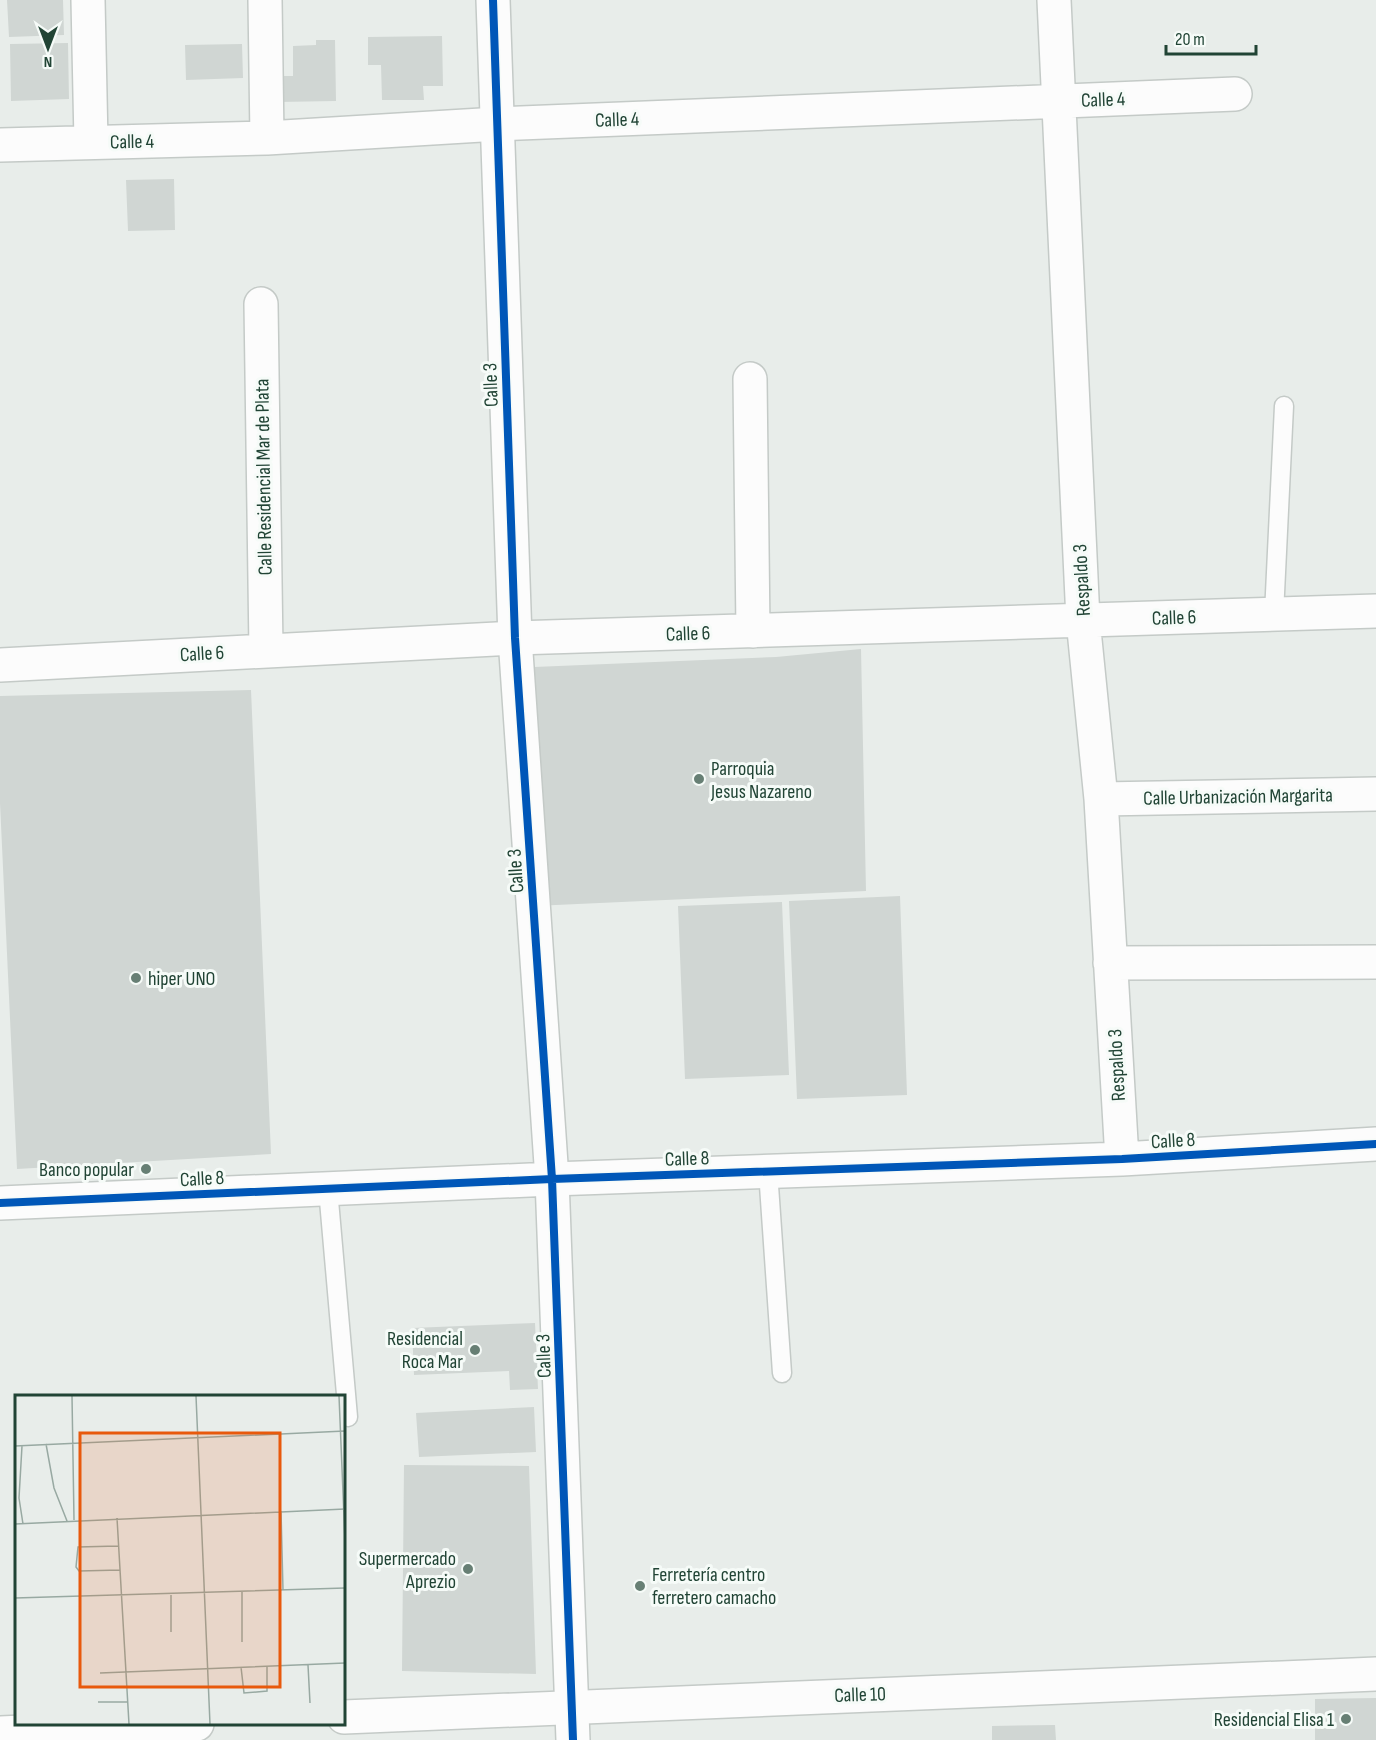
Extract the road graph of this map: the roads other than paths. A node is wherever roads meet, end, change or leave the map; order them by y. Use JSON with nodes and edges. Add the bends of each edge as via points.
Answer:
{"nodes":[{"id":1,"x":88,"y":0,"type":"edge"},
{"id":2,"x":265,"y":0,"type":"edge"},
{"id":3,"x":493,"y":0,"type":"edge"},
{"id":4,"x":1054,"y":0,"type":"edge"},
{"id":5,"x":1234,"y":94,"type":"dead end"},
{"id":6,"x":1060,"y":100,"type":"junction"},
{"id":7,"x":498,"y":124,"type":"junction"},
{"id":8,"x":267,"y":138,"type":"junction"},
{"id":9,"x":91,"y":142,"type":"junction"},
{"id":10,"x":0,"y":145,"type":"edge"},
{"id":11,"x":261,"y":304,"type":"dead end"},
{"id":12,"x":750,"y":379,"type":"dead end"},
{"id":13,"x":1284,"y":406,"type":"dead end"},
{"id":14,"x":1376,"y":611,"type":"edge"},
{"id":15,"x":1274,"y":614,"type":"junction"},
{"id":16,"x":1083,"y":620,"type":"junction"},
{"id":17,"x":753,"y":631,"type":"junction"},
{"id":18,"x":515,"y":638,"type":"junction"},
{"id":19,"x":266,"y":650,"type":"junction"},
{"id":20,"x":0,"y":665,"type":"edge"},
{"id":21,"x":1376,"y":794,"type":"edge"},
{"id":22,"x":1101,"y":799,"type":"junction"},
{"id":23,"x":1376,"y":962,"type":"edge"},
{"id":24,"x":1110,"y":963,"type":"junction"},
{"id":25,"x":1376,"y":1144,"type":"edge"},
{"id":26,"x":1122,"y":1159,"type":"junction"},
{"id":27,"x":768,"y":1171,"type":"junction"},
{"id":28,"x":552,"y":1179,"type":"junction"},
{"id":29,"x":328,"y":1189,"type":"junction"},
{"id":30,"x":0,"y":1203,"type":"edge"},
{"id":31,"x":782,"y":1373,"type":"dead end"},
{"id":32,"x":348,"y":1418,"type":"dead end"},
{"id":33,"x":1376,"y":1674,"type":"edge"},
{"id":34,"x":573,"y":1706,"type":"junction"},
{"id":35,"x":345,"y":1717,"type":"edge"},
{"id":36,"x":118,"y":1725,"type":"edge"},
{"id":37,"x":0,"y":1733,"type":"edge"},
{"id":38,"x":573,"y":1740,"type":"edge"}],
"edges":[{"from":1,"to":9,"type":"street"},
{"from":2,"to":8,"type":"street"},
{"from":3,"to":7,"type":"street","name":"Calle 3"},
{"from":4,"to":6,"type":"street","name":"Respaldo 3"},
{"from":5,"to":6,"type":"street","name":"Calle 4"},
{"from":6,"to":7,"type":"street","name":"Calle 4"},
{"from":6,"to":16,"type":"street","name":"Respaldo 3"},
{"from":7,"to":8,"type":"street","name":"Calle 4"},
{"from":7,"to":18,"type":"street","name":"Calle 3"},
{"from":8,"to":9,"type":"street","name":"Calle 4"},
{"from":9,"to":10,"type":"street","name":"Calle 4"},
{"from":11,"to":19,"type":"street","name":"Calle Residencial Mar de Plata"},
{"from":12,"to":17,"type":"street"},
{"from":13,"to":15,"type":"lane"},
{"from":14,"to":15,"type":"street","name":"Calle 6"},
{"from":15,"to":16,"type":"street","name":"Calle 6"},
{"from":16,"to":17,"type":"street","name":"Calle 6"},
{"from":16,"to":22,"type":"street","name":"Respaldo 3"},
{"from":17,"to":18,"type":"street","name":"Calle 6"},
{"from":18,"to":19,"type":"street","name":"Calle 6"},
{"from":18,"to":28,"type":"street","name":"Calle 3"},
{"from":19,"to":20,"type":"street","name":"Calle 6"},
{"from":21,"to":22,"type":"street","name":"Calle Urbanización Margarita"},
{"from":22,"to":24,"type":"street","name":"Respaldo 3"},
{"from":23,"to":24,"type":"street"},
{"from":24,"to":26,"type":"street","name":"Respaldo 3"},
{"from":25,"to":26,"type":"street","name":"Calle 8"},
{"from":26,"to":27,"type":"street","name":"Calle 8"},
{"from":27,"to":28,"type":"street","name":"Calle 8"},
{"from":27,"to":31,"type":"lane"},
{"from":28,"to":29,"type":"street","name":"Calle 8"},
{"from":28,"to":34,"type":"street","name":"Calle 3"},
{"from":29,"to":30,"type":"street","name":"Calle 8"},
{"from":29,"to":32,"type":"lane"},
{"from":33,"to":34,"type":"street","name":"Calle 10"},
{"from":34,"to":35,"type":"street","name":"Calle 10"},
{"from":34,"to":38,"type":"street","name":"Calle 3"},
{"from":36,"to":37,"type":"street"}]}
